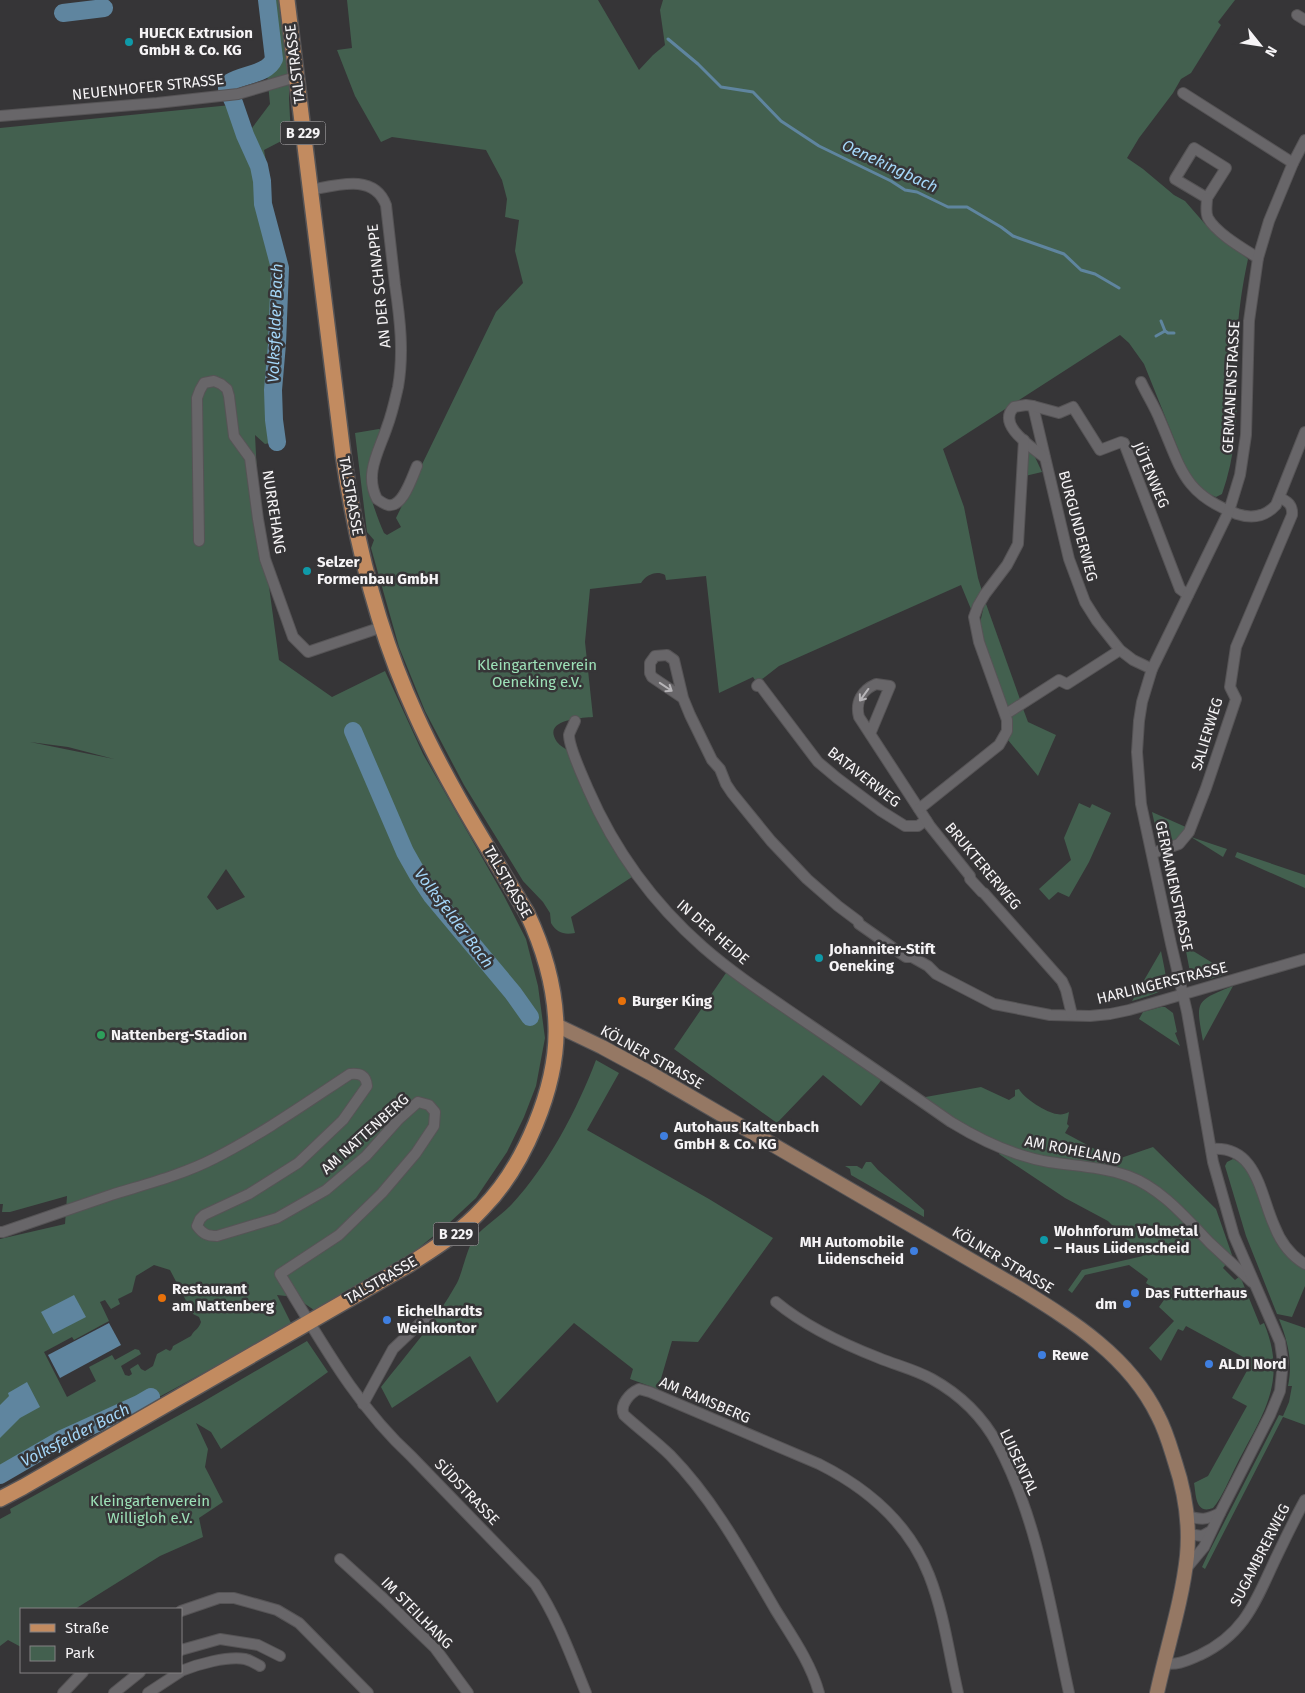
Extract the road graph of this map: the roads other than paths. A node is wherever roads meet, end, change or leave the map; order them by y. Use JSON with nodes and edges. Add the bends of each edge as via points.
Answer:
{"nodes":[{"id":1,"x":287,"y":0,"type":"edge"},
{"id":2,"x":296,"y":77,"type":"junction"},
{"id":3,"x":1183,"y":93,"type":"dead end"},
{"id":4,"x":0,"y":116,"type":"edge"},
{"id":5,"x":1305,"y":140,"type":"edge"},
{"id":6,"x":1298,"y":159,"type":"edge"},
{"id":7,"x":311,"y":190,"type":"junction"},
{"id":8,"x":1207,"y":198,"type":"junction"},
{"id":9,"x":1258,"y":258,"type":"junction"},
{"id":10,"x":1141,"y":382,"type":"dead end"},
{"id":11,"x":1033,"y":406,"type":"junction"},
{"id":12,"x":1305,"y":432,"type":"edge"},
{"id":13,"x":1024,"y":440,"type":"junction"},
{"id":14,"x":1045,"y":458,"type":"junction"},
{"id":15,"x":417,"y":466,"type":"dead end"},
{"id":16,"x":1280,"y":498,"type":"junction"},
{"id":17,"x":1229,"y":510,"type":"junction"},
{"id":18,"x":199,"y":542,"type":"dead end"},
{"id":19,"x":1188,"y":595,"type":"junction"},
{"id":20,"x":382,"y":627,"type":"junction"},
{"id":21,"x":1120,"y":650,"type":"junction"},
{"id":22,"x":1152,"y":669,"type":"junction"},
{"id":23,"x":757,"y":686,"type":"dead end"},
{"id":24,"x":683,"y":698,"type":"dead end"},
{"id":25,"x":1006,"y":714,"type":"junction"},
{"id":26,"x":575,"y":722,"type":"dead end"},
{"id":27,"x":870,"y":734,"type":"junction"},
{"id":28,"x":919,"y":809,"type":"junction"},
{"id":29,"x":926,"y":820,"type":"junction"},
{"id":30,"x":1152,"y":853,"type":"junction"},
{"id":31,"x":1305,"y":959,"type":"edge"},
{"id":32,"x":1183,"y":995,"type":"junction"},
{"id":33,"x":1072,"y":1015,"type":"junction"},
{"id":34,"x":556,"y":1025,"type":"junction"},
{"id":35,"x":919,"y":1099,"type":"joint"},
{"id":36,"x":1211,"y":1149,"type":"junction"},
{"id":37,"x":0,"y":1232,"type":"edge"},
{"id":38,"x":1305,"y":1264,"type":"edge"},
{"id":39,"x":1255,"y":1284,"type":"junction"},
{"id":40,"x":776,"y":1302,"type":"dead end"},
{"id":41,"x":434,"y":1310,"type":"dead end"},
{"id":42,"x":310,"y":1321,"type":"junction"},
{"id":43,"x":363,"y":1404,"type":"junction"},
{"id":44,"x":0,"y":1499,"type":"edge"},
{"id":45,"x":1305,"y":1500,"type":"edge"},
{"id":46,"x":1220,"y":1513,"type":"junction"},
{"id":47,"x":1187,"y":1516,"type":"junction"},
{"id":48,"x":1211,"y":1531,"type":"junction"},
{"id":49,"x":1188,"y":1534,"type":"junction"},
{"id":50,"x":340,"y":1559,"type":"dead end"},
{"id":51,"x":1185,"y":1571,"type":"junction"},
{"id":52,"x":182,"y":1610,"type":"edge"},
{"id":53,"x":182,"y":1650,"type":"edge"},
{"id":54,"x":280,"y":1656,"type":"dead end"},
{"id":55,"x":1164,"y":1663,"type":"junction"},
{"id":56,"x":260,"y":1666,"type":"dead end"},
{"id":57,"x":182,"y":1670,"type":"edge"},
{"id":58,"x":82,"y":1673,"type":"edge"},
{"id":59,"x":139,"y":1673,"type":"edge"},
{"id":60,"x":177,"y":1673,"type":"edge"},
{"id":61,"x":63,"y":1693,"type":"edge"},
{"id":62,"x":114,"y":1693,"type":"edge"},
{"id":63,"x":148,"y":1693,"type":"edge"},
{"id":64,"x":368,"y":1693,"type":"edge"},
{"id":65,"x":468,"y":1693,"type":"edge"},
{"id":66,"x":586,"y":1693,"type":"edge"},
{"id":67,"x":819,"y":1693,"type":"edge"},
{"id":68,"x":958,"y":1693,"type":"edge"},
{"id":69,"x":1069,"y":1693,"type":"edge"},
{"id":70,"x":1158,"y":1693,"type":"edge"}],
"edges":[{"from":1,"to":2,"type":"main road","name":"TALSTRASSE","number":"B 229"},
{"from":2,"to":4,"type":"street","name":"NEUENHOFER STRASSE","via":[[238,94]]},
{"from":2,"to":7,"type":"main road","name":"TALSTRASSE","number":"B 229"},
{"from":3,"to":6,"type":"street"},
{"from":5,"to":6,"type":"street","name":"GERMANENSTRASSE"},
{"from":6,"to":9,"type":"street","name":"GERMANENSTRASSE","via":[[1269,221]]},
{"from":7,"to":15,"type":"street","name":"AN DER SCHNAPPE","via":[[361,183],[384,199],[401,348],[400,376],[394,402],[372,469],[377,499],[388,505],[398,503]]},
{"from":7,"to":20,"type":"main road","name":"TALSTRASSE","number":"B 229","via":[[349,494],[362,558]]},
{"from":8,"to":8,"type":"street","via":[[1226,168],[1194,148],[1175,179]]},
{"from":8,"to":9,"type":"street","via":[[1209,220]]},
{"from":9,"to":17,"type":"street","name":"GERMANENSTRASSE","via":[[1249,321],[1246,435],[1240,475]]},
{"from":10,"to":17,"type":"street","via":[[1187,480],[1201,494]]},
{"from":11,"to":13,"type":"street","name":"BURGUNDERWEG","via":[[1014,406],[1009,415],[1010,426]]},
{"from":11,"to":14,"type":"street","name":"BURGUNDERWEG"},
{"from":11,"to":19,"type":"street","name":"JÜTENWEG","via":[[1059,412],[1073,407],[1100,450],[1124,443],[1180,589]]},
{"from":12,"to":16,"type":"street"},
{"from":13,"to":14,"type":"street","name":"BURGUNDERWEG"},
{"from":13,"to":25,"type":"street","via":[[1018,544],[974,617],[979,642]]},
{"from":14,"to":21,"type":"street","name":"BURGUNDERWEG","via":[[1077,584],[1085,602]]},
{"from":16,"to":17,"type":"street","via":[[1271,510],[1259,516],[1244,516]]},
{"from":16,"to":30,"type":"street","name":"SALIERWEG","via":[[1289,503],[1292,515],[1236,647],[1230,687],[1236,698],[1206,788],[1183,841]]},
{"from":17,"to":19,"type":"street","name":"GERMANENSTRASSE"},
{"from":18,"to":20,"type":"street","name":"NURREHANG","via":[[197,398],[204,383],[214,381],[226,389],[234,436],[250,458],[265,559],[294,637],[308,652]]},
{"from":19,"to":22,"type":"street","name":"GERMANENSTRASSE"},
{"from":20,"to":34,"type":"main road","name":"TALSTRASSE","number":"B 229","via":[[415,715],[535,931],[546,960]]},
{"from":21,"to":22,"type":"street","name":"BURGUNDERWEG"},
{"from":21,"to":25,"type":"street","via":[[1067,684],[1059,680]]},
{"from":22,"to":30,"type":"street","name":"GERMANENSTRASSE","via":[[1140,710],[1137,752],[1141,804]]},
{"from":23,"to":29,"type":"street","name":"BATAVERWEG","via":[[759,684],[818,762],[837,778],[905,826],[918,826]]},
{"from":24,"to":33,"type":"street","name":"HARLINGERSTRASSE","via":[[711,759],[745,810],[807,879],[860,924],[903,955],[912,957],[936,974],[994,1004],[1050,1016]]},
{"from":25,"to":28,"type":"street","via":[[1007,731],[999,745]]},
{"from":26,"to":35,"type":"street","name":"IN DER HEIDE","via":[[569,735],[591,796],[627,861],[662,907],[729,968]]},
{"from":27,"to":27,"type":"street","name":"BRUKTERERWEG","one_way":true,"via":[[880,710],[890,686],[876,684],[860,698],[859,717]]},
{"from":27,"to":28,"type":"street","name":"BRUKTERERWEG"},
{"from":28,"to":29,"type":"street","name":"BRUKTERERWEG"},
{"from":29,"to":33,"type":"street","name":"BRUKTERERWEG","via":[[970,879],[1062,981]]},
{"from":30,"to":32,"type":"street","name":"GERMANENSTRASSE"},
{"from":31,"to":32,"type":"street","name":"HARLINGERSTRASSE"},
{"from":32,"to":33,"type":"street","name":"HARLINGERSTRASSE","via":[[1110,1014]]},
{"from":32,"to":36,"type":"street","name":"GERMANENSTRASSE"},
{"from":34,"to":42,"type":"main road","name":"TALSTRASSE","number":"B 229","via":[[552,1066],[533,1131],[524,1151],[493,1198],[448,1240]]},
{"from":34,"to":47,"type":"main road","name":"KÖLNER STRASSE","via":[[709,1107],[1017,1287],[1091,1335],[1121,1363],[1158,1414],[1177,1468]]},
{"from":35,"to":39,"type":"street","name":"AM ROHELAND","via":[[965,1131],[1003,1150],[1049,1162],[1102,1169],[1145,1184],[1172,1205]]},
{"from":36,"to":38,"type":"street","via":[[1220,1148],[1234,1153],[1250,1166],[1261,1186],[1278,1235],[1290,1252]]},
{"from":36,"to":39,"type":"street","name":"GERMANENSTRASSE","via":[[1234,1236]]},
{"from":37,"to":42,"type":"street","name":"AM NATTENBERG","via":[[195,1167],[269,1127],[350,1074],[358,1074],[366,1080],[363,1094],[343,1120],[298,1164],[249,1194],[204,1215],[197,1226],[208,1236],[217,1236],[277,1218],[326,1190],[366,1156],[418,1102],[429,1105],[435,1112],[434,1126],[382,1193],[339,1235],[280,1274]]},
{"from":39,"to":46,"type":"street","name":"GERMANENSTRASSE","via":[[1280,1342],[1283,1362],[1281,1386],[1270,1415]]},
{"from":40,"to":69,"type":"street","name":"LUISENTAL","via":[[839,1341],[945,1386],[981,1421],[998,1444],[1028,1517],[1044,1572]]},
{"from":41,"to":43,"type":"street","via":[[394,1349]]},
{"from":42,"to":43,"type":"street","name":"SÜDSTRASSE"},
{"from":42,"to":44,"type":"main road","name":"TALSTRASSE","number":"B 229"},
{"from":43,"to":66,"type":"street","name":"SÜDSTRASSE","via":[[395,1442],[534,1584],[564,1639]]},
{"from":45,"to":55,"type":"street","name":"SUGAMBRERWEG","via":[[1244,1620],[1205,1652],[1178,1664]]},
{"from":46,"to":47,"type":"street","via":[[1208,1519]]},
{"from":46,"to":48,"type":"street","name":"GERMANENSTRASSE"},
{"from":47,"to":49,"type":"main road","name":"KÖLNER STRASSE"},
{"from":48,"to":49,"type":"street","via":[[1202,1536]]},
{"from":48,"to":51,"type":"street","name":"GERMANENSTRASSE"},
{"from":49,"to":51,"type":"main road","name":"KÖLNER STRASSE"},
{"from":50,"to":65,"type":"street","name":"IM STEILHANG","via":[[435,1648]]},
{"from":51,"to":55,"type":"main road","name":"KÖLNER STRASSE"},
{"from":52,"to":64,"type":"street","via":[[219,1598],[234,1598],[277,1610],[299,1623]]},
{"from":53,"to":54,"type":"street","via":[[220,1639],[258,1645]]},
{"from":55,"to":70,"type":"main road","name":"KÖLNER STRASSE"},
{"from":56,"to":57,"type":"street","via":[[239,1658]]},
{"from":58,"to":61,"type":"street"},
{"from":59,"to":62,"type":"street"},
{"from":60,"to":63,"type":"street"},
{"from":67,"to":68,"type":"street","name":"AM RAMSBERG","via":[[800,1650],[707,1499],[670,1455],[624,1415],[622,1406],[633,1392],[639,1389],[650,1392],[819,1464],[862,1489],[886,1510],[910,1540],[928,1572]]}]}
